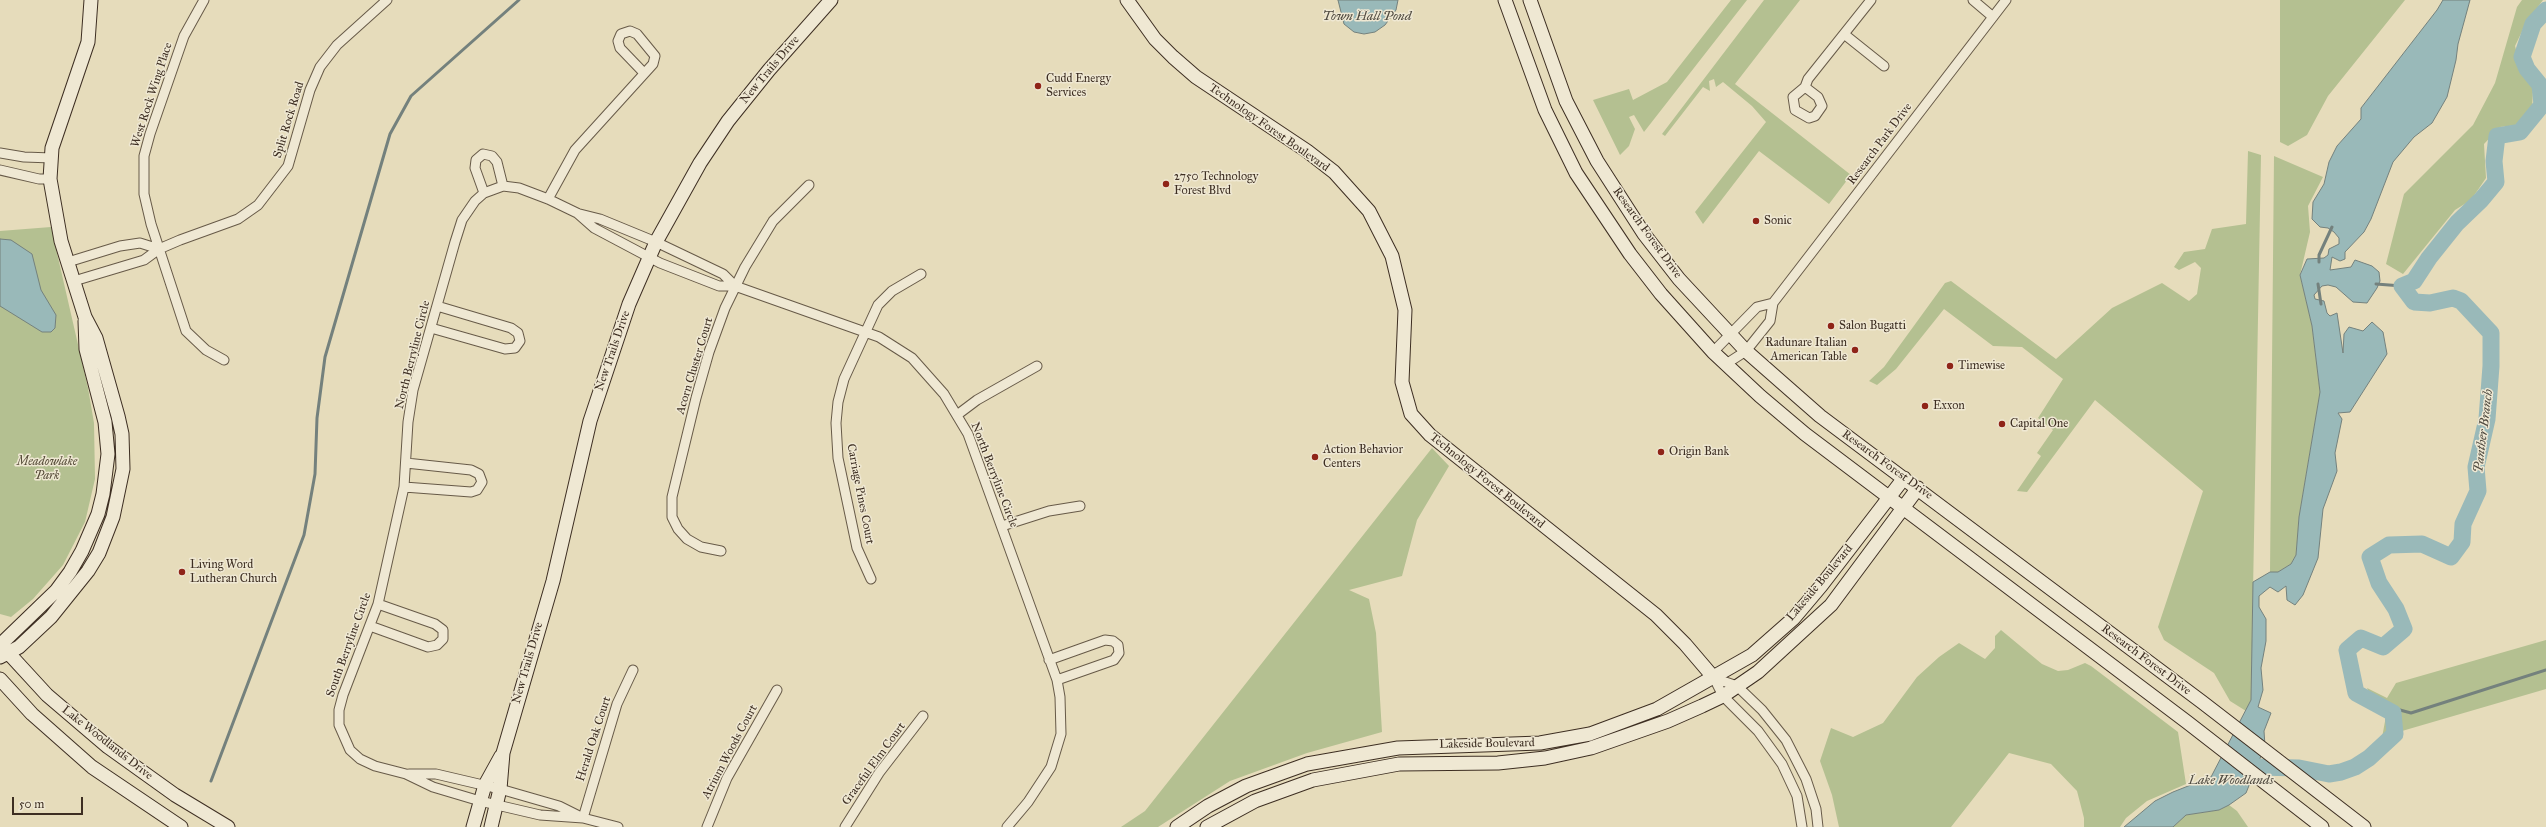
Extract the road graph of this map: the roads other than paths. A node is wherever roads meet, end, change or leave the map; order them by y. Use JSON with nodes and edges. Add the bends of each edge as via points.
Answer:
{"nodes":[{"id":1,"x":91,"y":0,"type":"edge"},
{"id":2,"x":204,"y":0,"type":"edge"},
{"id":3,"x":387,"y":0,"type":"edge"},
{"id":4,"x":831,"y":0,"type":"edge"},
{"id":5,"x":1127,"y":0,"type":"edge"},
{"id":6,"x":1505,"y":0,"type":"edge"},
{"id":7,"x":1530,"y":0,"type":"edge"},
{"id":8,"x":1871,"y":0,"type":"edge"},
{"id":9,"x":1973,"y":0,"type":"edge"},
{"id":10,"x":2003,"y":1,"type":"edge"},
{"id":11,"x":1992,"y":17,"type":"junction"},
{"id":12,"x":1844,"y":34,"type":"junction"},
{"id":13,"x":1884,"y":66,"type":"dead end"},
{"id":14,"x":644,"y":72,"type":"junction"},
{"id":15,"x":1805,"y":87,"type":"dead end"},
{"id":16,"x":0,"y":153,"type":"edge"},
{"id":17,"x":52,"y":158,"type":"junction"},
{"id":18,"x":0,"y":170,"type":"edge"},
{"id":19,"x":50,"y":179,"type":"junction"},
{"id":20,"x":809,"y":185,"type":"dead end"},
{"id":21,"x":503,"y":186,"type":"junction"},
{"id":22,"x":484,"y":193,"type":"junction"},
{"id":23,"x":548,"y":199,"type":"junction"},
{"id":24,"x":577,"y":213,"type":"junction"},
{"id":25,"x":656,"y":242,"type":"junction"},
{"id":26,"x":159,"y":249,"type":"junction"},
{"id":27,"x":649,"y":258,"type":"junction"},
{"id":28,"x":68,"y":262,"type":"junction"},
{"id":29,"x":921,"y":274,"type":"dead end"},
{"id":30,"x":74,"y":280,"type":"junction"},
{"id":31,"x":735,"y":286,"type":"junction"},
{"id":32,"x":1773,"y":303,"type":"junction"},
{"id":33,"x":437,"y":306,"type":"junction"},
{"id":34,"x":431,"y":328,"type":"junction"},
{"id":35,"x":865,"y":331,"type":"junction"},
{"id":36,"x":1730,"y":336,"type":"junction"},
{"id":37,"x":1746,"y":351,"type":"junction"},
{"id":38,"x":1713,"y":352,"type":"junction"},
{"id":39,"x":224,"y":360,"type":"dead end"},
{"id":40,"x":1726,"y":364,"type":"junction"},
{"id":41,"x":1037,"y":366,"type":"dead end"},
{"id":42,"x":957,"y":415,"type":"junction"},
{"id":43,"x":406,"y":464,"type":"junction"},
{"id":44,"x":1904,"y":478,"type":"junction"},
{"id":45,"x":404,"y":487,"type":"junction"},
{"id":46,"x":1918,"y":488,"type":"junction"},
{"id":47,"x":1889,"y":497,"type":"junction"},
{"id":48,"x":1080,"y":506,"type":"dead end"},
{"id":49,"x":1903,"y":507,"type":"junction"},
{"id":50,"x":1002,"y":526,"type":"junction"},
{"id":51,"x":721,"y":552,"type":"dead end"},
{"id":52,"x":389,"y":556,"type":"joint"},
{"id":53,"x":871,"y":579,"type":"dead end"},
{"id":54,"x":378,"y":604,"type":"junction"},
{"id":55,"x":370,"y":626,"type":"junction"},
{"id":56,"x":2,"y":648,"type":"edge"},
{"id":57,"x":1049,"y":660,"type":"junction"},
{"id":58,"x":632,"y":670,"type":"dead end"},
{"id":59,"x":1714,"y":678,"type":"junction"},
{"id":60,"x":0,"y":679,"type":"edge"},
{"id":61,"x":1057,"y":680,"type":"junction"},
{"id":62,"x":1737,"y":686,"type":"junction"},
{"id":63,"x":777,"y":690,"type":"dead end"},
{"id":64,"x":1723,"y":696,"type":"junction"},
{"id":65,"x":923,"y":716,"type":"dead end"},
{"id":66,"x":1590,"y":734,"type":"junction"},
{"id":67,"x":1398,"y":748,"type":"junction"},
{"id":68,"x":1591,"y":748,"type":"junction"},
{"id":69,"x":503,"y":753,"type":"junction"},
{"id":70,"x":1399,"y":764,"type":"junction"},
{"id":71,"x":406,"y":774,"type":"junction"},
{"id":72,"x":485,"y":785,"type":"junction"},
{"id":73,"x":500,"y":789,"type":"junction"},
{"id":74,"x":480,"y":801,"type":"junction"},
{"id":75,"x":496,"y":805,"type":"junction"},
{"id":76,"x":583,"y":818,"type":"junction"},
{"id":77,"x":2361,"y":825,"type":"edge"},
{"id":78,"x":181,"y":827,"type":"edge"},
{"id":79,"x":228,"y":827,"type":"edge"},
{"id":80,"x":473,"y":827,"type":"edge"},
{"id":81,"x":491,"y":827,"type":"edge"},
{"id":82,"x":618,"y":827,"type":"edge"},
{"id":83,"x":707,"y":827,"type":"edge"},
{"id":84,"x":845,"y":827,"type":"edge"},
{"id":85,"x":1007,"y":827,"type":"edge"},
{"id":86,"x":1177,"y":827,"type":"edge"},
{"id":87,"x":1206,"y":827,"type":"edge"},
{"id":88,"x":1802,"y":827,"type":"edge"},
{"id":89,"x":1818,"y":827,"type":"edge"},
{"id":90,"x":2322,"y":827,"type":"edge"}],
"edges":[{"from":1,"to":17,"type":"street","via":[[88,42],[62,113]]},
{"from":2,"to":26,"type":"street","name":"West Rock Wing Place","via":[[184,36],[144,156],[146,207]]},
{"from":3,"to":26,"type":"street","name":"Split Rock Road","via":[[337,44],[320,67],[310,90],[288,166],[267,196],[238,219]]},
{"from":4,"to":25,"type":"street","name":"New Trails Drive","via":[[728,121],[674,207]]},
{"from":5,"to":59,"type":"street","name":"Technology Forest Boulevard","via":[[1155,39],[1173,58],[1196,77],[1334,172],[1369,211],[1392,256],[1405,310],[1402,382],[1411,414],[1430,435],[1656,616],[1685,644]]},
{"from":6,"to":38,"type":"street","name":"Research Forest Drive","via":[[1545,110],[1576,173],[1630,254],[1661,294]]},
{"from":7,"to":36,"type":"street","name":"Research Forest Drive","via":[[1566,101],[1597,161],[1644,234],[1679,279]]},
{"from":8,"to":12,"type":"street"},
{"from":9,"to":11,"type":"street"},
{"from":10,"to":11,"type":"street","name":"Research Park Drive"},
{"from":11,"to":32,"type":"street","name":"Research Park Drive"},
{"from":12,"to":13,"type":"street"},
{"from":12,"to":15,"type":"street","via":[[1808,79]]},
{"from":14,"to":14,"type":"street","via":[[652,64],[655,56],[651,48],[637,34],[630,31],[621,34],[618,41],[620,48]]},
{"from":14,"to":23,"type":"street","via":[[575,150]]},
{"from":16,"to":17,"type":"street"},
{"from":17,"to":19,"type":"street"},
{"from":18,"to":19,"type":"street"},
{"from":19,"to":28,"type":"street","via":[[54,208]]},
{"from":20,"to":31,"type":"street","name":"Acorn Cluster Court","via":[[773,221]]},
{"from":21,"to":22,"type":"street","name":"North Berryline Circle"},
{"from":21,"to":22,"type":"street","via":[[496,162],[492,156],[483,154],[476,160],[475,168]]},
{"from":21,"to":23,"type":"street","name":"North Berryline Circle","via":[[519,188]]},
{"from":22,"to":33,"type":"street","name":"North Berryline Circle","via":[[462,220]]},
{"from":23,"to":24,"type":"street","name":"North Berryline Circle"},
{"from":24,"to":25,"type":"street","name":"North Berryline Circle","via":[[600,219]]},
{"from":24,"to":27,"type":"street","name":"North Berryline Circle","via":[[594,228]]},
{"from":25,"to":27,"type":"street","name":"New Trails Drive"},
{"from":25,"to":31,"type":"street","name":"North Berryline Circle","via":[[723,274]]},
{"from":26,"to":28,"type":"street","via":[[133,244]]},
{"from":26,"to":30,"type":"street","name":"Split Rock Road","via":[[144,260]]},
{"from":26,"to":39,"type":"street","name":"West Rock Wing Place","via":[[186,331],[206,350]]},
{"from":27,"to":31,"type":"street","name":"North Berryline Circle","via":[[719,286]]},
{"from":27,"to":69,"type":"street","name":"New Trails Drive","via":[[629,304],[590,422],[553,581]]},
{"from":28,"to":30,"type":"street"},
{"from":29,"to":35,"type":"street","name":"Carriage Pines Court","via":[[892,291],[878,305]]},
{"from":30,"to":56,"type":"street","via":[[85,317],[86,349],[105,422],[108,454],[101,500],[82,551],[70,572],[56,591]]},
{"from":31,"to":35,"type":"street","name":"North Berryline Circle"},
{"from":31,"to":51,"type":"street","name":"Acorn Cluster Court","via":[[709,352],[672,497],[672,517],[678,529],[687,539],[701,547]]},
{"from":32,"to":36,"type":"street","via":[[1757,307]]},
{"from":32,"to":37,"type":"street","name":"Research Park Drive","via":[[1770,321]]},
{"from":33,"to":34,"type":"street","name":"North Berryline Circle"},
{"from":33,"to":34,"type":"street","via":[[511,328],[518,333],[520,341],[516,348],[505,349]]},
{"from":34,"to":43,"type":"street","name":"North Berryline Circle","via":[[413,390]]},
{"from":35,"to":42,"type":"street","name":"North Berryline Circle","via":[[912,358],[944,394]]},
{"from":35,"to":53,"type":"street","name":"Carriage Pines Court","via":[[844,379],[836,423],[838,458],[857,548]]},
{"from":36,"to":37,"type":"street","name":"Research Forest Drive"},
{"from":36,"to":38,"type":"street"},
{"from":37,"to":40,"type":"street","name":"Research Park Drive"},
{"from":37,"to":44,"type":"street","name":"Research Forest Drive","via":[[1820,416]]},
{"from":38,"to":40,"type":"street","name":"Research Forest Drive"},
{"from":40,"to":47,"type":"street","name":"Research Forest Drive","via":[[1805,434]]},
{"from":41,"to":42,"type":"street","via":[[977,400]]},
{"from":42,"to":50,"type":"street","name":"North Berryline Circle","via":[[968,434]]},
{"from":43,"to":45,"type":"street","name":"North Berryline Circle"},
{"from":43,"to":45,"type":"street","via":[[471,470],[479,474],[482,482],[477,490],[471,492]]},
{"from":44,"to":46,"type":"street","name":"Research Forest Drive"},
{"from":44,"to":47,"type":"street","name":"Lakeside Boulevard"},
{"from":45,"to":52,"type":"street","name":"North Berryline Circle"},
{"from":46,"to":49,"type":"street","name":"Lakeside Boulevard"},
{"from":46,"to":77,"type":"street","name":"Research Forest Drive"},
{"from":47,"to":49,"type":"street","name":"Research Forest Drive"},
{"from":47,"to":59,"type":"street","name":"Lakeside Boulevard","via":[[1794,618],[1752,655]]},
{"from":48,"to":50,"type":"street","via":[[1049,511]]},
{"from":49,"to":62,"type":"street","name":"Lakeside Boulevard","via":[[1833,602],[1792,643]]},
{"from":49,"to":90,"type":"street","name":"Research Forest Drive"},
{"from":50,"to":57,"type":"street","name":"North Berryline Circle"},
{"from":52,"to":54,"type":"street","name":"South Berryline Circle"},
{"from":54,"to":55,"type":"street","name":"South Berryline Circle"},
{"from":54,"to":55,"type":"street","via":[[435,624],[443,630],[443,639],[437,645],[428,647]]},
{"from":55,"to":71,"type":"street","name":"South Berryline Circle","via":[[343,695],[339,710],[340,725],[350,750],[360,759],[375,766]]},
{"from":56,"to":79,"type":"street","name":"Lake Woodlands Drive","via":[[47,695],[108,747],[175,795]]},
{"from":57,"to":61,"type":"street","name":"North Berryline Circle"},
{"from":57,"to":61,"type":"street","via":[[1105,640],[1118,645],[1119,653],[1114,660]]},
{"from":58,"to":76,"type":"street","name":"Herald Oak Court","via":[[617,704]]},
{"from":59,"to":62,"type":"street"},
{"from":59,"to":64,"type":"street","name":"Technology Forest Boulevard"},
{"from":59,"to":66,"type":"street","name":"Lakeside Boulevard","via":[[1657,709]]},
{"from":60,"to":78,"type":"street","name":"Lake Woodlands Drive","via":[[32,714],[92,767]]},
{"from":61,"to":85,"type":"street","via":[[1062,715],[1061,734],[1055,756],[1041,785]]},
{"from":62,"to":64,"type":"street","name":"Lakeside Boulevard"},
{"from":62,"to":89,"type":"street","via":[[1766,715],[1794,753],[1812,794]]},
{"from":63,"to":83,"type":"street","name":"Atrium Woods Court","via":[[727,778]]},
{"from":64,"to":68,"type":"street","name":"Lakeside Boulevard","via":[[1668,721]]},
{"from":64,"to":88,"type":"street","name":"Technology Forest Boulevard","via":[[1758,731],[1782,764],[1797,796]]},
{"from":65,"to":84,"type":"street","name":"Graceful Elm Court","via":[[875,779]]},
{"from":66,"to":67,"type":"street","name":"Lakeside Boulevard","via":[[1540,743]]},
{"from":66,"to":68,"type":"street"},
{"from":67,"to":70,"type":"street"},
{"from":67,"to":86,"type":"street","name":"Lakeside Boulevard","via":[[1307,764],[1256,781],[1208,806]]},
{"from":68,"to":70,"type":"street","name":"Lakeside Boulevard","via":[[1545,758],[1498,763]]},
{"from":69,"to":72,"type":"street","name":"New Trails Drive"},
{"from":69,"to":73,"type":"street","name":"New Trails Drive"},
{"from":70,"to":87,"type":"street","name":"Lakeside Boulevard","via":[[1313,780],[1255,801]]},
{"from":71,"to":72,"type":"street","name":"South Berryline Circle","via":[[436,774]]},
{"from":71,"to":74,"type":"street","name":"South Berryline Circle","via":[[433,787]]},
{"from":72,"to":73,"type":"street","name":"South Berryline Circle"},
{"from":72,"to":74,"type":"street","name":"New Trails Drive"},
{"from":73,"to":75,"type":"street","name":"New Trails Drive"},
{"from":73,"to":76,"type":"street","name":"South Berryline Circle","via":[[559,806]]},
{"from":74,"to":75,"type":"street","name":"South Berryline Circle"},
{"from":74,"to":80,"type":"street","name":"New Trails Drive"},
{"from":75,"to":76,"type":"street","name":"South Berryline Circle","via":[[540,815]]},
{"from":75,"to":81,"type":"street","name":"New Trails Drive"},
{"from":76,"to":82,"type":"street","name":"South Berryline Circle"}]}
